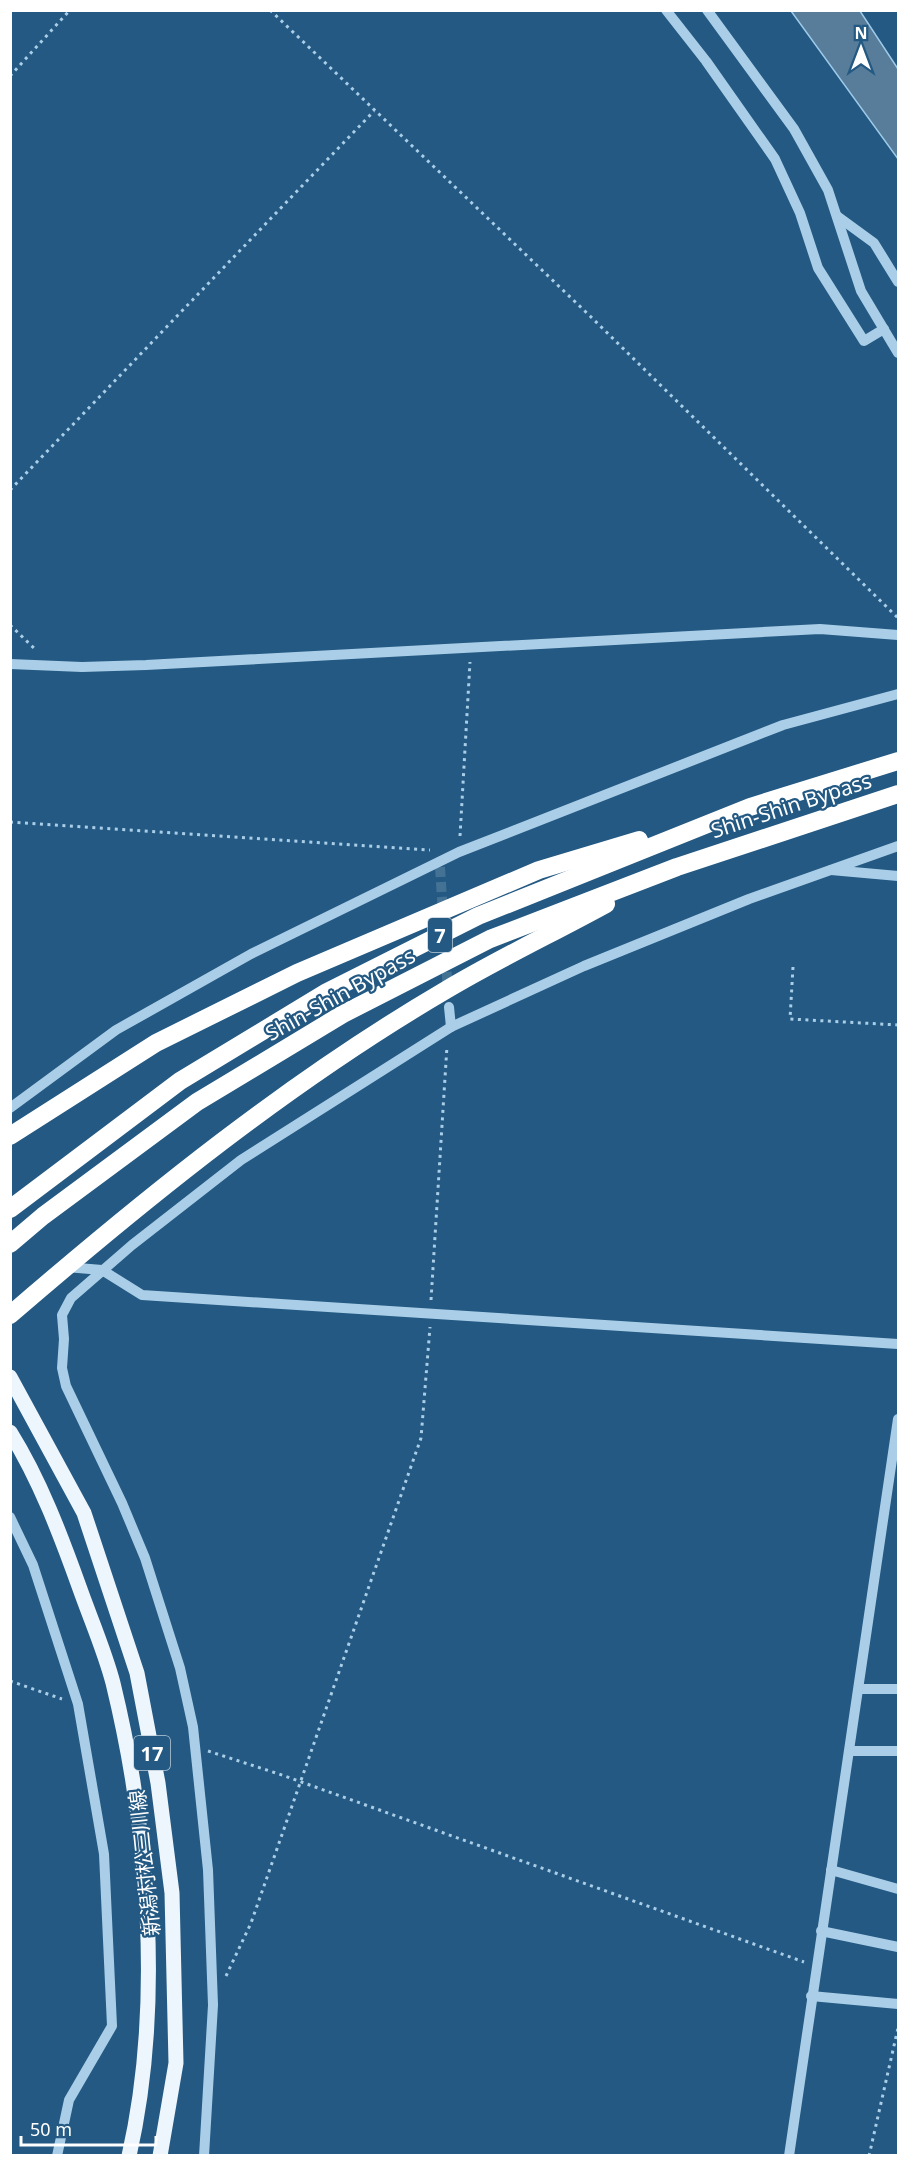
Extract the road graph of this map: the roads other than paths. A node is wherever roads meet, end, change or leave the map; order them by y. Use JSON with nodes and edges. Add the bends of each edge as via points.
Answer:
{"nodes":[{"id":1,"x":666,"y":10,"type":"edge"},
{"id":2,"x":707,"y":10,"type":"edge"},
{"id":3,"x":837,"y":216,"type":"junction"},
{"id":4,"x":898,"y":282,"type":"edge"},
{"id":5,"x":884,"y":329,"type":"junction"},
{"id":6,"x":898,"y":353,"type":"edge"},
{"id":7,"x":898,"y":635,"type":"edge"},
{"id":8,"x":10,"y":664,"type":"edge"},
{"id":9,"x":898,"y":694,"type":"edge"},
{"id":10,"x":898,"y":761,"type":"edge"},
{"id":11,"x":898,"y":794,"type":"edge"},
{"id":12,"x":750,"y":807,"type":"junction"},
{"id":13,"x":898,"y":846,"type":"edge"},
{"id":14,"x":459,"y":852,"type":"junction"},
{"id":15,"x":440,"y":867,"type":"dead end"},
{"id":16,"x":676,"y":867,"type":"junction"},
{"id":17,"x":828,"y":869,"type":"junction"},
{"id":18,"x":898,"y":876,"type":"edge"},
{"id":19,"x":449,"y":1007,"type":"tunnel mouth"},
{"id":20,"x":451,"y":1027,"type":"junction"},
{"id":21,"x":53,"y":1107,"type":"junction"},
{"id":22,"x":10,"y":1108,"type":"edge"},
{"id":23,"x":10,"y":1126,"type":"edge"},
{"id":24,"x":10,"y":1136,"type":"edge"},
{"id":25,"x":10,"y":1209,"type":"edge"},
{"id":26,"x":10,"y":1244,"type":"edge"},
{"id":27,"x":66,"y":1267,"type":"junction"},
{"id":28,"x":102,"y":1270,"type":"junction"},
{"id":29,"x":10,"y":1315,"type":"edge"},
{"id":30,"x":898,"y":1344,"type":"edge"},
{"id":31,"x":10,"y":1377,"type":"edge"},
{"id":32,"x":898,"y":1419,"type":"edge"},
{"id":33,"x":10,"y":1432,"type":"edge"},
{"id":34,"x":895,"y":1462,"type":"edge"},
{"id":35,"x":10,"y":1517,"type":"edge"},
{"id":36,"x":859,"y":1689,"type":"junction"},
{"id":37,"x":898,"y":1689,"type":"edge"},
{"id":38,"x":850,"y":1751,"type":"junction"},
{"id":39,"x":898,"y":1751,"type":"edge"},
{"id":40,"x":831,"y":1870,"type":"junction"},
{"id":41,"x":898,"y":1889,"type":"edge"},
{"id":42,"x":821,"y":1931,"type":"junction"},
{"id":43,"x":898,"y":1947,"type":"edge"},
{"id":44,"x":811,"y":1996,"type":"junction"},
{"id":45,"x":898,"y":2004,"type":"edge"},
{"id":46,"x":57,"y":2156,"type":"edge"},
{"id":47,"x":129,"y":2156,"type":"edge"},
{"id":48,"x":160,"y":2156,"type":"edge"},
{"id":49,"x":204,"y":2156,"type":"edge"},
{"id":50,"x":789,"y":2156,"type":"edge"}],
"edges":[{"from":1,"to":5,"type":"street","via":[[775,159],[800,213],[818,268],[864,341]]},
{"from":2,"to":3,"type":"street","via":[[794,129],[828,190]]},
{"from":3,"to":4,"type":"street","via":[[874,243]]},
{"from":3,"to":5,"type":"street","via":[[861,291]]},
{"from":5,"to":6,"type":"street"},
{"from":7,"to":8,"type":"street","via":[[820,629],[146,665]]},
{"from":9,"to":14,"type":"street","via":[[783,725]]},
{"from":10,"to":12,"type":"highway","name":"Shin-Shin Bypass","number":"7"},
{"from":11,"to":16,"type":"highway","name":"Shin-Shin Bypass","number":"7"},
{"from":12,"to":21,"type":"highway","via":[[539,870],[422,918],[297,973],[156,1043]]},
{"from":12,"to":25,"type":"highway","name":"Shin-Shin Bypass","number":"7","via":[[478,916],[327,992],[180,1081]]},
{"from":13,"to":17,"type":"street"},
{"from":14,"to":15,"type":"street"},
{"from":14,"to":22,"type":"street","via":[[251,954],[116,1030]]},
{"from":16,"to":26,"type":"highway","name":"Shin-Shin Bypass","number":"7","via":[[490,939],[343,1014],[197,1102]]},
{"from":16,"to":27,"type":"highway","via":[[446,990],[342,1057],[224,1138]]},
{"from":17,"to":18,"type":"street"},
{"from":17,"to":20,"type":"street","via":[[584,966]]},
{"from":19,"to":20,"type":"street"},
{"from":20,"to":28,"type":"street","via":[[241,1160]]},
{"from":21,"to":23,"type":"highway"},
{"from":21,"to":24,"type":"highway"},
{"from":27,"to":28,"type":"street"},
{"from":27,"to":29,"type":"highway"},
{"from":28,"to":30,"type":"street","via":[[142,1295]]},
{"from":28,"to":49,"type":"street","via":[[71,1298],[62,1315],[62,1368],[66,1386],[145,1558],[180,1668],[197,1750],[208,1870],[213,2005]]},
{"from":31,"to":48,"type":"main road","name":"新潟村松三川線","number":"17","via":[[84,1513],[137,1673],[152,1750],[172,1893],[175,2051]]},
{"from":32,"to":34,"type":"street"},
{"from":33,"to":47,"type":"main road","name":"新潟村松三川線","number":"17","via":[[57,1526],[108,1670],[135,1787],[146,1892],[147,1993],[138,2113]]},
{"from":34,"to":36,"type":"street"},
{"from":35,"to":46,"type":"street","via":[[33,1565],[78,1704],[104,1854],[112,2026],[69,2100]]},
{"from":36,"to":37,"type":"street"},
{"from":36,"to":38,"type":"street"},
{"from":38,"to":39,"type":"street"},
{"from":38,"to":40,"type":"street"},
{"from":40,"to":41,"type":"street"},
{"from":40,"to":42,"type":"street"},
{"from":42,"to":43,"type":"street"},
{"from":42,"to":44,"type":"street"},
{"from":44,"to":45,"type":"street"},
{"from":44,"to":50,"type":"street"}]}
